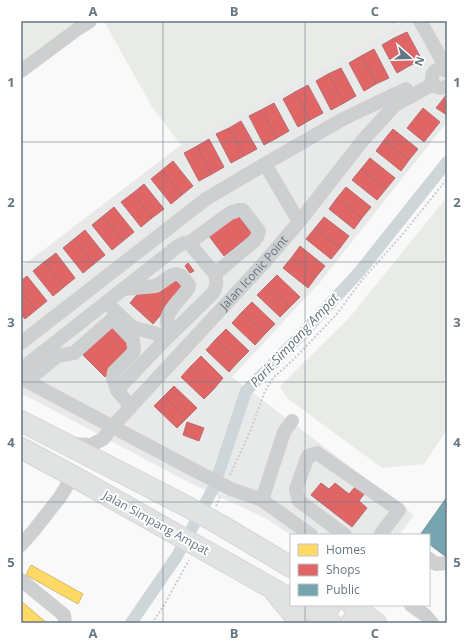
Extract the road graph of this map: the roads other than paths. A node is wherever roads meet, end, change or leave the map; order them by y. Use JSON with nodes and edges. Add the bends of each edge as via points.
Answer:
{"nodes":[{"id":1,"x":90,"y":21,"type":"edge"},
{"id":2,"x":420,"y":21,"type":"edge"},
{"id":3,"x":446,"y":70,"type":"edge"},
{"id":4,"x":21,"y":71,"type":"edge"},
{"id":5,"x":438,"y":82,"type":"edge"},
{"id":6,"x":265,"y":164,"type":"junction"},
{"id":7,"x":299,"y":222,"type":"junction"},
{"id":8,"x":189,"y":243,"type":"junction"},
{"id":9,"x":215,"y":274,"type":"junction"},
{"id":10,"x":123,"y":288,"type":"junction"},
{"id":11,"x":106,"y":302,"type":"junction"},
{"id":12,"x":168,"y":337,"type":"junction"},
{"id":13,"x":21,"y":343,"type":"edge"},
{"id":14,"x":23,"y":377,"type":"edge"},
{"id":15,"x":117,"y":390,"type":"junction"},
{"id":16,"x":131,"y":407,"type":"junction"},
{"id":17,"x":21,"y":421,"type":"edge"},
{"id":18,"x":292,"y":421,"type":"dead end"},
{"id":19,"x":112,"y":427,"type":"junction"},
{"id":20,"x":66,"y":444,"type":"junction"},
{"id":21,"x":21,"y":448,"type":"edge"},
{"id":22,"x":73,"y":476,"type":"junction"},
{"id":23,"x":262,"y":500,"type":"junction"},
{"id":24,"x":310,"y":534,"type":"edge"},
{"id":25,"x":344,"y":534,"type":"edge"},
{"id":26,"x":381,"y":534,"type":"edge"},
{"id":27,"x":21,"y":544,"type":"edge"},
{"id":28,"x":430,"y":560,"type":"edge"},
{"id":29,"x":447,"y":563,"type":"edge"},
{"id":30,"x":290,"y":566,"type":"edge"},
{"id":31,"x":21,"y":580,"type":"edge"},
{"id":32,"x":272,"y":588,"type":"junction"},
{"id":33,"x":290,"y":598,"type":"edge"},
{"id":34,"x":304,"y":606,"type":"edge"},
{"id":35,"x":412,"y":606,"type":"edge"},
{"id":36,"x":353,"y":613,"type":"edge"},
{"id":37,"x":327,"y":617,"type":"edge"},
{"id":38,"x":431,"y":622,"type":"edge"},
{"id":39,"x":65,"y":623,"type":"edge"},
{"id":40,"x":297,"y":623,"type":"edge"},
{"id":41,"x":376,"y":623,"type":"edge"}],
"edges":[{"from":1,"to":4,"type":"street"},
{"from":2,"to":3,"type":"street"},
{"from":3,"to":5,"type":"street","via":[[439,69],[434,73]]},
{"from":5,"to":6,"type":"street","via":[[344,120]]},
{"from":5,"to":7,"type":"street","name":"Jalan Iconic Point","via":[[395,105],[363,140]]},
{"from":6,"to":7,"type":"street"},
{"from":6,"to":13,"type":"street","via":[[206,199]]},
{"from":7,"to":16,"type":"street","name":"Jalan Iconic Point"},
{"from":8,"to":9,"type":"street"},
{"from":8,"to":9,"type":"street","via":[[230,213],[243,210],[259,230],[257,237]]},
{"from":8,"to":10,"type":"street","via":[[178,246]]},
{"from":9,"to":12,"type":"street","via":[[217,287],[213,293]]},
{"from":10,"to":11,"type":"street"},
{"from":10,"to":12,"type":"street","via":[[156,286],[172,275],[182,276],[189,284],[188,289],[167,314]]},
{"from":11,"to":12,"type":"street","via":[[132,326]]},
{"from":11,"to":14,"type":"street","via":[[29,363]]},
{"from":12,"to":15,"type":"street"},
{"from":14,"to":15,"type":"street","via":[[57,356],[74,353],[111,320],[133,340],[134,348],[133,353],[114,372]]},
{"from":14,"to":19,"type":"street"},
{"from":15,"to":16,"type":"street"},
{"from":16,"to":19,"type":"street","name":"Jalan Iconic Point"},
{"from":17,"to":20,"type":"highway"},
{"from":18,"to":23,"type":"street","via":[[284,432]]},
{"from":19,"to":20,"type":"street","name":"Jalan Iconic Point","via":[[103,439],[91,445]]},
{"from":19,"to":23,"type":"street","bridge":true,"via":[[192,469]]},
{"from":20,"to":30,"type":"highway","bridge":true,"via":[[188,507],[219,520]]},
{"from":21,"to":22,"type":"highway","name":"Jalan Simpang Ampat"},
{"from":22,"to":27,"type":"street","via":[[60,497]]},
{"from":22,"to":32,"type":"highway","name":"Jalan Simpang Ampat","bridge":true,"via":[[172,532],[198,554]]},
{"from":23,"to":24,"type":"street"},
{"from":25,"to":26,"type":"street","via":[[299,501],[296,489],[308,456],[317,453],[400,510]]},
{"from":28,"to":29,"type":"street","via":[[436,564]]},
{"from":31,"to":39,"type":"street","via":[[64,615]]},
{"from":32,"to":33,"type":"highway","name":"Jalan Simpang Ampat"},
{"from":32,"to":40,"type":"highway"},
{"from":34,"to":37,"type":"highway"},
{"from":35,"to":38,"type":"street"},
{"from":36,"to":41,"type":"highway"}]}
